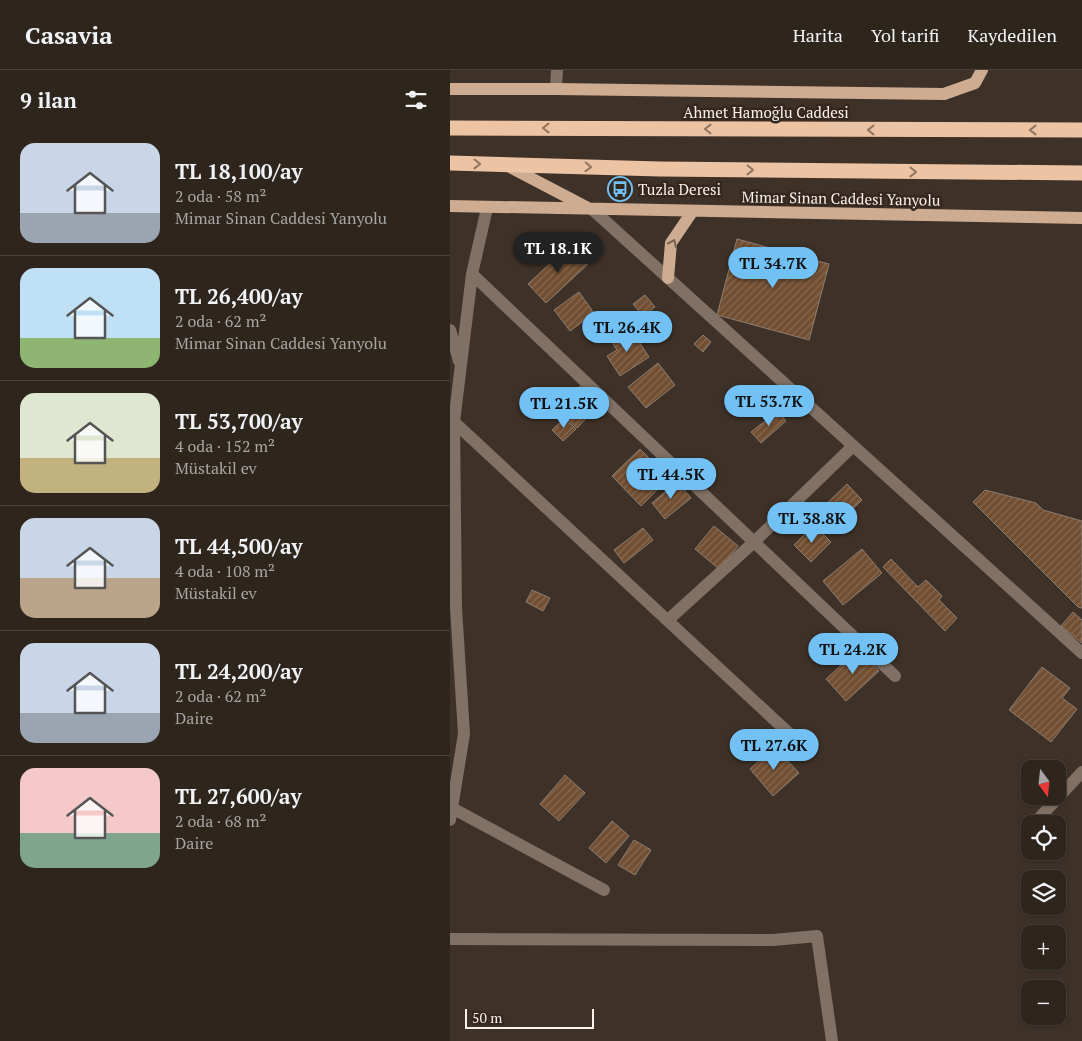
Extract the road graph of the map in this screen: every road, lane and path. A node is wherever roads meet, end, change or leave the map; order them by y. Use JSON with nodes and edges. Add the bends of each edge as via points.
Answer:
{"nodes":[{"id":1,"x":557,"y":70,"type":"edge"},
{"id":2,"x":982,"y":70,"type":"edge"},
{"id":3,"x":556,"y":89,"type":"junction"},
{"id":4,"x":450,"y":90,"type":"edge"},
{"id":5,"x":450,"y":128,"type":"edge"},
{"id":6,"x":1082,"y":130,"type":"edge"},
{"id":7,"x":450,"y":163,"type":"edge"},
{"id":8,"x":504,"y":164,"type":"junction"},
{"id":9,"x":1082,"y":173,"type":"edge"},
{"id":10,"x":450,"y":206,"type":"edge"},
{"id":11,"x":487,"y":208,"type":"junction"},
{"id":12,"x":592,"y":210,"type":"junction"},
{"id":13,"x":692,"y":212,"type":"junction"},
{"id":14,"x":1082,"y":218,"type":"edge"},
{"id":15,"x":472,"y":274,"type":"junction"},
{"id":16,"x":668,"y":278,"type":"junction"},
{"id":17,"x":450,"y":330,"type":"edge"},
{"id":18,"x":461,"y":368,"type":"junction"},
{"id":19,"x":454,"y":422,"type":"junction"},
{"id":20,"x":853,"y":446,"type":"junction"},
{"id":21,"x":754,"y":542,"type":"junction"},
{"id":22,"x":668,"y":620,"type":"junction"},
{"id":23,"x":1082,"y":653,"type":"edge"},
{"id":24,"x":895,"y":676,"type":"dead end"},
{"id":25,"x":809,"y":752,"type":"dead end"},
{"id":26,"x":1082,"y":772,"type":"edge"},
{"id":27,"x":451,"y":814,"type":"edge"},
{"id":28,"x":1043,"y":815,"type":"edge"},
{"id":29,"x":604,"y":890,"type":"dead end"},
{"id":30,"x":450,"y":939,"type":"edge"},
{"id":31,"x":832,"y":1041,"type":"edge"}],
"edges":[{"from":1,"to":3,"type":"street"},
{"from":2,"to":3,"type":"main road","via":[[975,83],[944,94]]},
{"from":3,"to":4,"type":"main road"},
{"from":6,"to":5,"type":"highway","name":"Ahmet Hamoğlu Caddesi","one_way":true},
{"from":7,"to":8,"type":"highway","one_way":true},
{"from":8,"to":9,"type":"highway","one_way":true,"via":[[660,169]]},
{"from":8,"to":12,"type":"main road"},
{"from":10,"to":11,"type":"main road","name":"Mimar Sinan Caddesi Yanyolu"},
{"from":11,"to":12,"type":"main road","name":"Mimar Sinan Caddesi Yanyolu"},
{"from":11,"to":15,"type":"street"},
{"from":12,"to":13,"type":"main road","name":"Mimar Sinan Caddesi Yanyolu"},
{"from":12,"to":16,"type":"street"},
{"from":13,"to":14,"type":"main road","name":"Mimar Sinan Caddesi Yanyolu"},
{"from":16,"to":13,"type":"main road","one_way":true,"via":[[671,243]]},
{"from":15,"to":18,"type":"street"},
{"from":15,"to":21,"type":"street"},
{"from":16,"to":20,"type":"street"},
{"from":17,"to":18,"type":"street"},
{"from":18,"to":19,"type":"street"},
{"from":19,"to":22,"type":"street"},
{"from":19,"to":27,"type":"street","via":[[456,608],[464,734]]},
{"from":20,"to":21,"type":"street"},
{"from":20,"to":23,"type":"street"},
{"from":21,"to":22,"type":"street"},
{"from":21,"to":24,"type":"street"},
{"from":22,"to":25,"type":"street"},
{"from":26,"to":28,"type":"street"},
{"from":27,"to":29,"type":"street"},
{"from":30,"to":31,"type":"street","via":[[773,940],[817,936]]}]}
